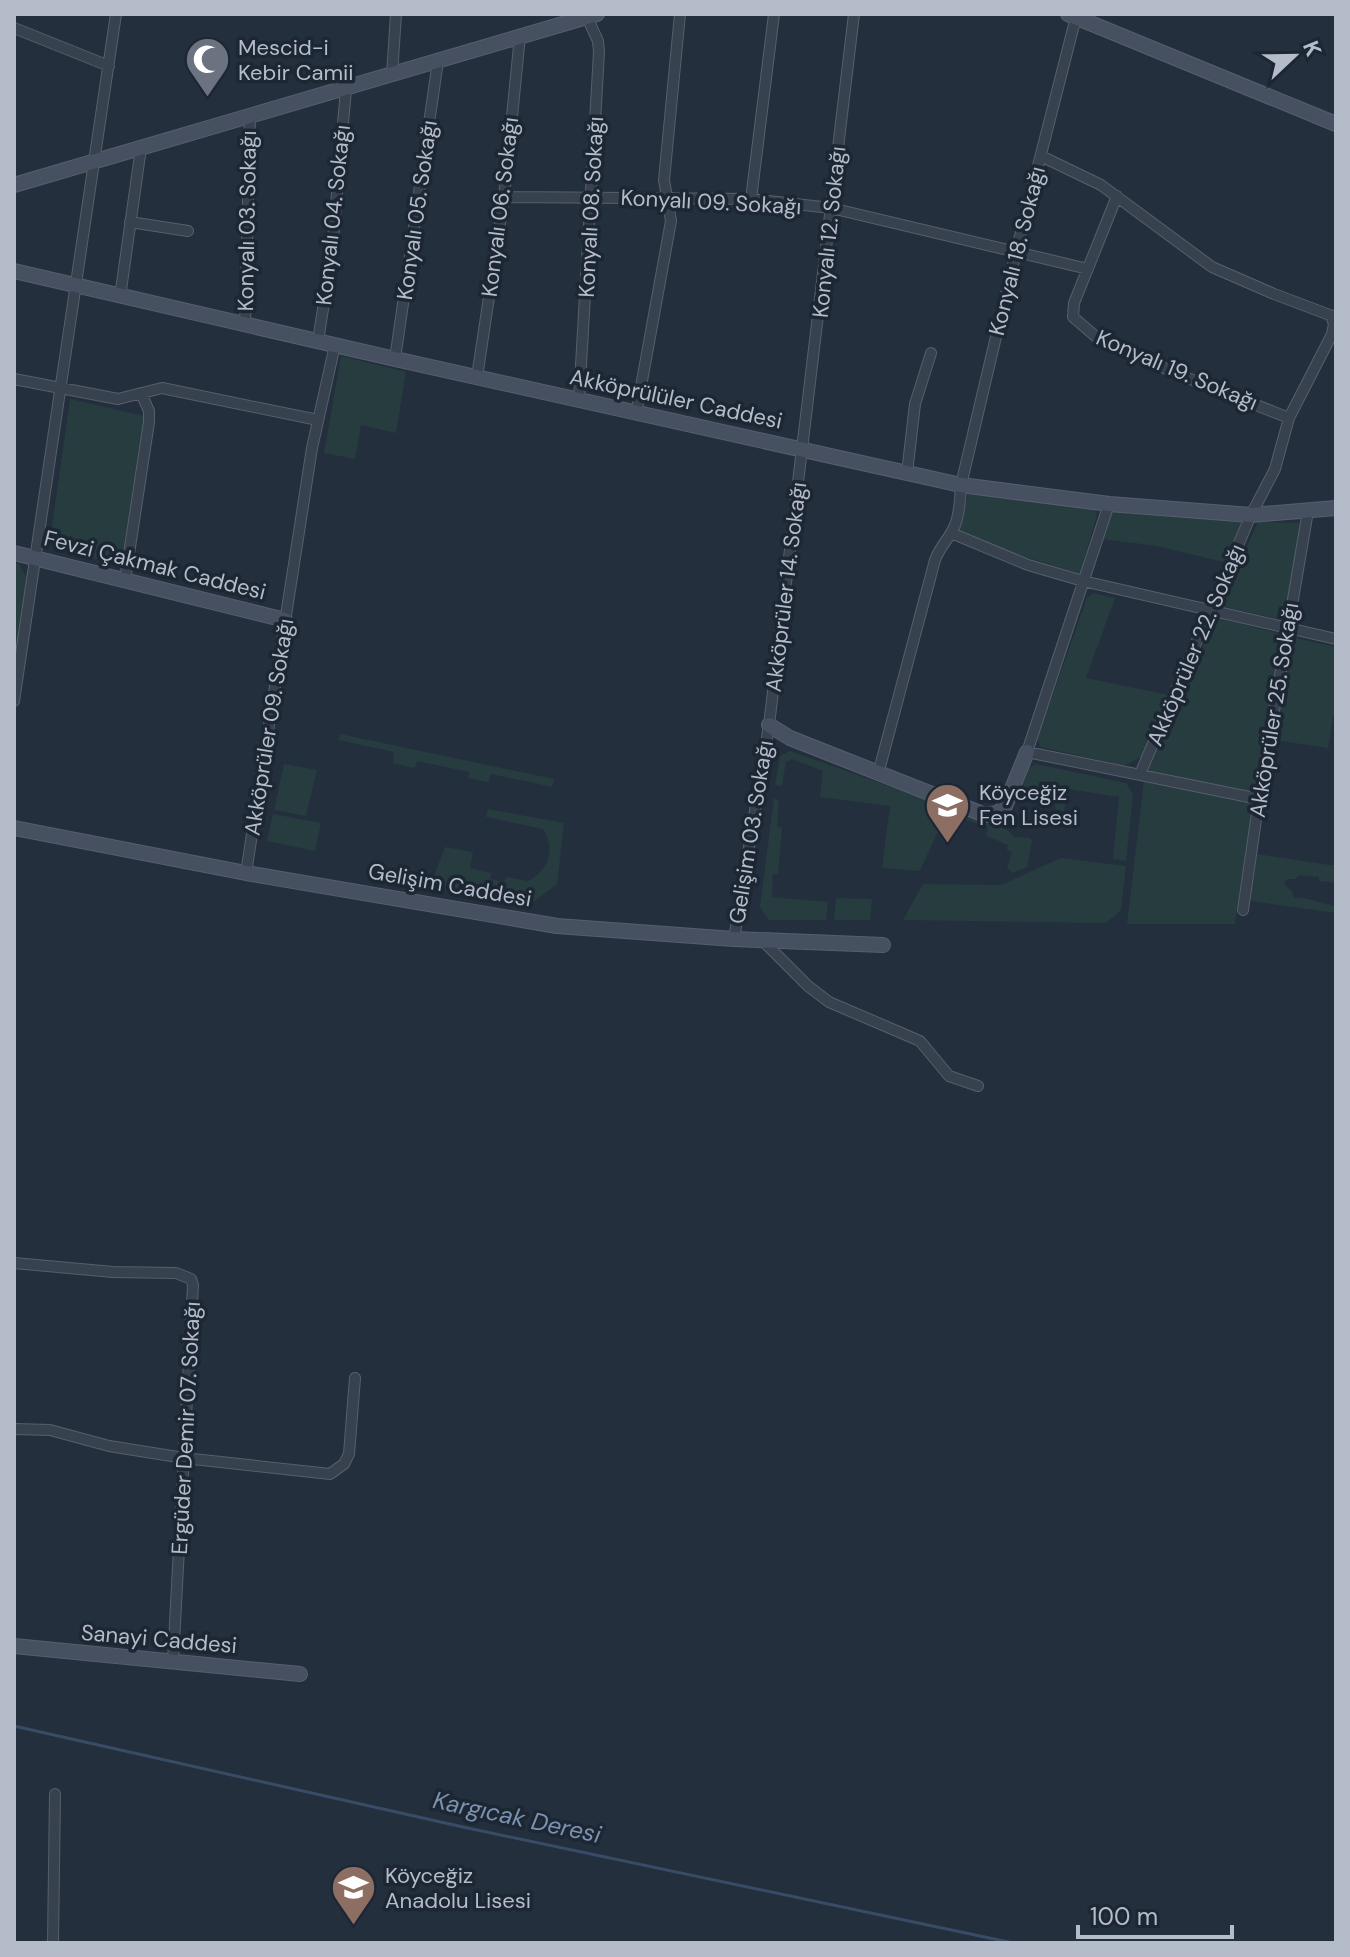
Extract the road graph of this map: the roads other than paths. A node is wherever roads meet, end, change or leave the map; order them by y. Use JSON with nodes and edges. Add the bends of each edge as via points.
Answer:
{"nodes":[{"id":1,"x":116,"y":14,"type":"edge"},
{"id":2,"x":396,"y":14,"type":"edge"},
{"id":3,"x":680,"y":14,"type":"edge"},
{"id":4,"x":774,"y":14,"type":"edge"},
{"id":5,"x":854,"y":14,"type":"edge"},
{"id":6,"x":592,"y":15,"type":"edge"},
{"id":7,"x":1072,"y":16,"type":"edge"},
{"id":8,"x":555,"y":20,"type":"edge"},
{"id":9,"x":16,"y":29,"type":"edge"},
{"id":10,"x":520,"y":36,"type":"junction"},
{"id":11,"x":14,"y":42,"type":"edge"},
{"id":12,"x":438,"y":61,"type":"junction"},
{"id":13,"x":109,"y":66,"type":"junction"},
{"id":14,"x":392,"y":75,"type":"junction"},
{"id":15,"x":346,"y":89,"type":"junction"},
{"id":16,"x":250,"y":117,"type":"junction"},
{"id":17,"x":1336,"y":124,"type":"edge"},
{"id":18,"x":141,"y":148,"type":"junction"},
{"id":19,"x":1041,"y":156,"type":"junction"},
{"id":20,"x":95,"y":161,"type":"junction"},
{"id":21,"x":14,"y":185,"type":"edge"},
{"id":22,"x":1117,"y":196,"type":"junction"},
{"id":23,"x":504,"y":197,"type":"junction"},
{"id":24,"x":591,"y":197,"type":"junction"},
{"id":25,"x":667,"y":198,"type":"junction"},
{"id":26,"x":751,"y":199,"type":"junction"},
{"id":27,"x":831,"y":208,"type":"junction"},
{"id":28,"x":130,"y":222,"type":"junction"},
{"id":29,"x":188,"y":231,"type":"dead end"},
{"id":30,"x":1016,"y":252,"type":"junction"},
{"id":31,"x":1088,"y":269,"type":"junction"},
{"id":32,"x":14,"y":271,"type":"edge"},
{"id":33,"x":76,"y":286,"type":"junction"},
{"id":34,"x":120,"y":297,"type":"junction"},
{"id":35,"x":1334,"y":315,"type":"edge"},
{"id":36,"x":245,"y":325,"type":"junction"},
{"id":37,"x":318,"y":341,"type":"junction"},
{"id":38,"x":335,"y":345,"type":"junction"},
{"id":39,"x":931,"y":353,"type":"dead end"},
{"id":40,"x":395,"y":359,"type":"junction"},
{"id":41,"x":477,"y":377,"type":"junction"},
{"id":42,"x":14,"y":379,"type":"edge"},
{"id":43,"x":62,"y":388,"type":"junction"},
{"id":44,"x":141,"y":393,"type":"junction"},
{"id":45,"x":579,"y":400,"type":"junction"},
{"id":46,"x":636,"y":414,"type":"junction"},
{"id":47,"x":1289,"y":418,"type":"junction"},
{"id":48,"x":318,"y":420,"type":"junction"},
{"id":49,"x":803,"y":449,"type":"junction"},
{"id":50,"x":907,"y":473,"type":"junction"},
{"id":51,"x":961,"y":485,"type":"junction"},
{"id":52,"x":1109,"y":504,"type":"junction"},
{"id":53,"x":1336,"y":508,"type":"edge"},
{"id":54,"x":1308,"y":511,"type":"junction"},
{"id":55,"x":1251,"y":515,"type":"junction"},
{"id":56,"x":951,"y":533,"type":"junction"},
{"id":57,"x":14,"y":553,"type":"edge"},
{"id":58,"x":37,"y":559,"type":"junction"},
{"id":59,"x":125,"y":580,"type":"junction"},
{"id":60,"x":1083,"y":581,"type":"junction"},
{"id":61,"x":1211,"y":610,"type":"junction"},
{"id":62,"x":285,"y":620,"type":"junction"},
{"id":63,"x":1287,"y":628,"type":"junction"},
{"id":64,"x":1336,"y":639,"type":"edge"},
{"id":65,"x":14,"y":701,"type":"edge"},
{"id":66,"x":769,"y":725,"type":"junction"},
{"id":67,"x":1027,"y":752,"type":"junction"},
{"id":68,"x":878,"y":774,"type":"junction"},
{"id":69,"x":1140,"y":774,"type":"junction"},
{"id":70,"x":1259,"y":799,"type":"junction"},
{"id":71,"x":14,"y":828,"type":"edge"},
{"id":72,"x":246,"y":873,"type":"junction"},
{"id":73,"x":1243,"y":910,"type":"dead end"},
{"id":74,"x":734,"y":939,"type":"junction"},
{"id":75,"x":762,"y":940,"type":"junction"},
{"id":76,"x":883,"y":945,"type":"dead end"},
{"id":77,"x":978,"y":1086,"type":"dead end"},
{"id":78,"x":14,"y":1263,"type":"edge"},
{"id":79,"x":355,"y":1378,"type":"dead end"},
{"id":80,"x":14,"y":1429,"type":"edge"},
{"id":81,"x":184,"y":1458,"type":"junction"},
{"id":82,"x":14,"y":1646,"type":"edge"},
{"id":83,"x":173,"y":1661,"type":"junction"},
{"id":84,"x":300,"y":1674,"type":"dead end"},
{"id":85,"x":55,"y":1794,"type":"dead end"},
{"id":86,"x":53,"y":1943,"type":"edge"}],
"edges":[{"from":1,"to":13,"type":"street"},
{"from":2,"to":14,"type":"street"},
{"from":3,"to":25,"type":"street","via":[[664,180]]},
{"from":4,"to":26,"type":"street"},
{"from":5,"to":27,"type":"street","name":"Konyalı 12. Sokağı"},
{"from":6,"to":8,"type":"street"},
{"from":6,"to":24,"type":"street","name":"Konyalı 08. Sokağı","via":[[599,52]]},
{"from":7,"to":17,"type":"street"},
{"from":7,"to":19,"type":"street","name":"Konyalı 18. Sokağı"},
{"from":8,"to":10,"type":"street"},
{"from":9,"to":11,"type":"street"},
{"from":9,"to":13,"type":"street"},
{"from":10,"to":12,"type":"street"},
{"from":10,"to":23,"type":"street","name":"Konyalı 06. Sokağı"},
{"from":12,"to":14,"type":"street"},
{"from":12,"to":40,"type":"street","name":"Konyalı 05. Sokağı"},
{"from":13,"to":20,"type":"street"},
{"from":14,"to":15,"type":"street"},
{"from":15,"to":16,"type":"street"},
{"from":15,"to":37,"type":"street","name":"Konyalı 04. Sokağı"},
{"from":16,"to":18,"type":"street"},
{"from":16,"to":36,"type":"street","name":"Konyalı 03. Sokağı"},
{"from":18,"to":20,"type":"street"},
{"from":18,"to":28,"type":"street"},
{"from":19,"to":22,"type":"street"},
{"from":19,"to":30,"type":"street","name":"Konyalı 18. Sokağı"},
{"from":20,"to":21,"type":"street"},
{"from":20,"to":33,"type":"street"},
{"from":22,"to":31,"type":"street"},
{"from":22,"to":35,"type":"street","via":[[1212,267]]},
{"from":23,"to":24,"type":"street","name":"Konyalı 09. Sokağı"},
{"from":23,"to":41,"type":"street","name":"Konyalı 06. Sokağı"},
{"from":24,"to":25,"type":"street","name":"Konyalı 09. Sokağı"},
{"from":24,"to":45,"type":"street","name":"Konyalı 08. Sokağı"},
{"from":25,"to":26,"type":"street","name":"Konyalı 09. Sokağı"},
{"from":25,"to":46,"type":"street","via":[[671,221]]},
{"from":26,"to":27,"type":"street","name":"Konyalı 09. Sokağı"},
{"from":27,"to":30,"type":"street","name":"Konyalı 09. Sokağı"},
{"from":27,"to":49,"type":"street","name":"Konyalı 12. Sokağı"},
{"from":28,"to":29,"type":"street"},
{"from":28,"to":34,"type":"street"},
{"from":30,"to":31,"type":"street","name":"Konyalı 09. Sokağı"},
{"from":30,"to":51,"type":"street","name":"Konyalı 18. Sokağı"},
{"from":31,"to":47,"type":"street","name":"Konyalı 19. Sokağı","via":[[1072,311],[1085,330],[1142,359]]},
{"from":32,"to":33,"type":"street","name":"Akköprülüler Caddesi"},
{"from":33,"to":34,"type":"street","name":"Akköprülüler Caddesi"},
{"from":33,"to":43,"type":"street"},
{"from":34,"to":36,"type":"street","name":"Akköprülüler Caddesi"},
{"from":35,"to":47,"type":"street","name":"Akköprüler 22. Sokağı","via":[[1332,334]]},
{"from":36,"to":37,"type":"street","name":"Akköprülüler Caddesi"},
{"from":37,"to":38,"type":"street","name":"Akköprülüler Caddesi"},
{"from":38,"to":40,"type":"street","name":"Akköprülüler Caddesi"},
{"from":38,"to":48,"type":"street","name":"Akköprüler 09. Sokağı"},
{"from":39,"to":50,"type":"street","via":[[915,404]]},
{"from":40,"to":41,"type":"street","name":"Akköprülüler Caddesi"},
{"from":41,"to":45,"type":"street","name":"Akköprülüler Caddesi"},
{"from":42,"to":43,"type":"street"},
{"from":43,"to":44,"type":"street","via":[[118,399]]},
{"from":43,"to":58,"type":"street"},
{"from":44,"to":48,"type":"street","via":[[162,388]]},
{"from":44,"to":59,"type":"street","via":[[149,422]]},
{"from":45,"to":46,"type":"street","name":"Akköprülüler Caddesi"},
{"from":46,"to":49,"type":"street","name":"Akköprülüler Caddesi"},
{"from":47,"to":55,"type":"street","name":"Akköprüler 22. Sokağı","via":[[1275,469]]},
{"from":48,"to":62,"type":"street","name":"Akköprüler 09. Sokağı"},
{"from":49,"to":50,"type":"street","name":"Akköprülüler Caddesi"},
{"from":49,"to":66,"type":"street","name":"Akköprüler 14. Sokağı"},
{"from":50,"to":51,"type":"street","name":"Akköprülüler Caddesi"},
{"from":51,"to":52,"type":"street","name":"Akköprülüler Caddesi"},
{"from":51,"to":56,"type":"street","name":"Konyalı 18. Sokağı"},
{"from":52,"to":55,"type":"street","name":"Akköprülüler Caddesi"},
{"from":52,"to":60,"type":"street"},
{"from":53,"to":54,"type":"street","name":"Akköprülüler Caddesi"},
{"from":54,"to":55,"type":"street","name":"Akköprülüler Caddesi"},
{"from":54,"to":63,"type":"street","name":"Akköprüler 25. Sokağı"},
{"from":55,"to":61,"type":"street","name":"Akköprüler 22. Sokağı"},
{"from":56,"to":60,"type":"street"},
{"from":56,"to":68,"type":"street","name":"Konyalı 18. Sokağı","via":[[935,560]]},
{"from":57,"to":58,"type":"street","name":"Fevzi Çakmak Caddesi"},
{"from":58,"to":59,"type":"street","name":"Fevzi Çakmak Caddesi"},
{"from":58,"to":65,"type":"street"},
{"from":59,"to":62,"type":"street","name":"Fevzi Çakmak Caddesi"},
{"from":60,"to":61,"type":"street"},
{"from":60,"to":67,"type":"street"},
{"from":61,"to":63,"type":"street"},
{"from":61,"to":69,"type":"street","name":"Akköprüler 22. Sokağı"},
{"from":62,"to":72,"type":"street","name":"Akköprüler 09. Sokağı"},
{"from":63,"to":64,"type":"street"},
{"from":63,"to":70,"type":"street","name":"Akköprüler 25. Sokağı"},
{"from":66,"to":68,"type":"street"},
{"from":66,"to":74,"type":"street","name":"Gelişim 03. Sokağı"},
{"from":67,"to":68,"type":"street","via":[[1005,806],[992,815]]},
{"from":67,"to":69,"type":"street"},
{"from":69,"to":70,"type":"street"},
{"from":70,"to":73,"type":"street","name":"Akköprüler 25. Sokağı"},
{"from":71,"to":72,"type":"street","name":"Gelişim Caddesi"},
{"from":72,"to":74,"type":"street","name":"Gelişim Caddesi","via":[[557,926]]},
{"from":74,"to":75,"type":"street","name":"Gelişim Caddesi"},
{"from":75,"to":76,"type":"street","name":"Gelişim Caddesi"},
{"from":75,"to":77,"type":"street","via":[[829,1002],[920,1041],[949,1076]]},
{"from":78,"to":81,"type":"street","name":"Ergüder Demir 07. Sokağı","via":[[176,1273],[191,1279]]},
{"from":79,"to":81,"type":"street","via":[[352,1442],[337,1471],[323,1475]]},
{"from":80,"to":81,"type":"street","via":[[50,1430]]},
{"from":81,"to":83,"type":"street","name":"Ergüder Demir 07. Sokağı"},
{"from":82,"to":83,"type":"street","name":"Sanayi Caddesi"},
{"from":83,"to":84,"type":"street","name":"Sanayi Caddesi"},
{"from":85,"to":86,"type":"street"}]}
